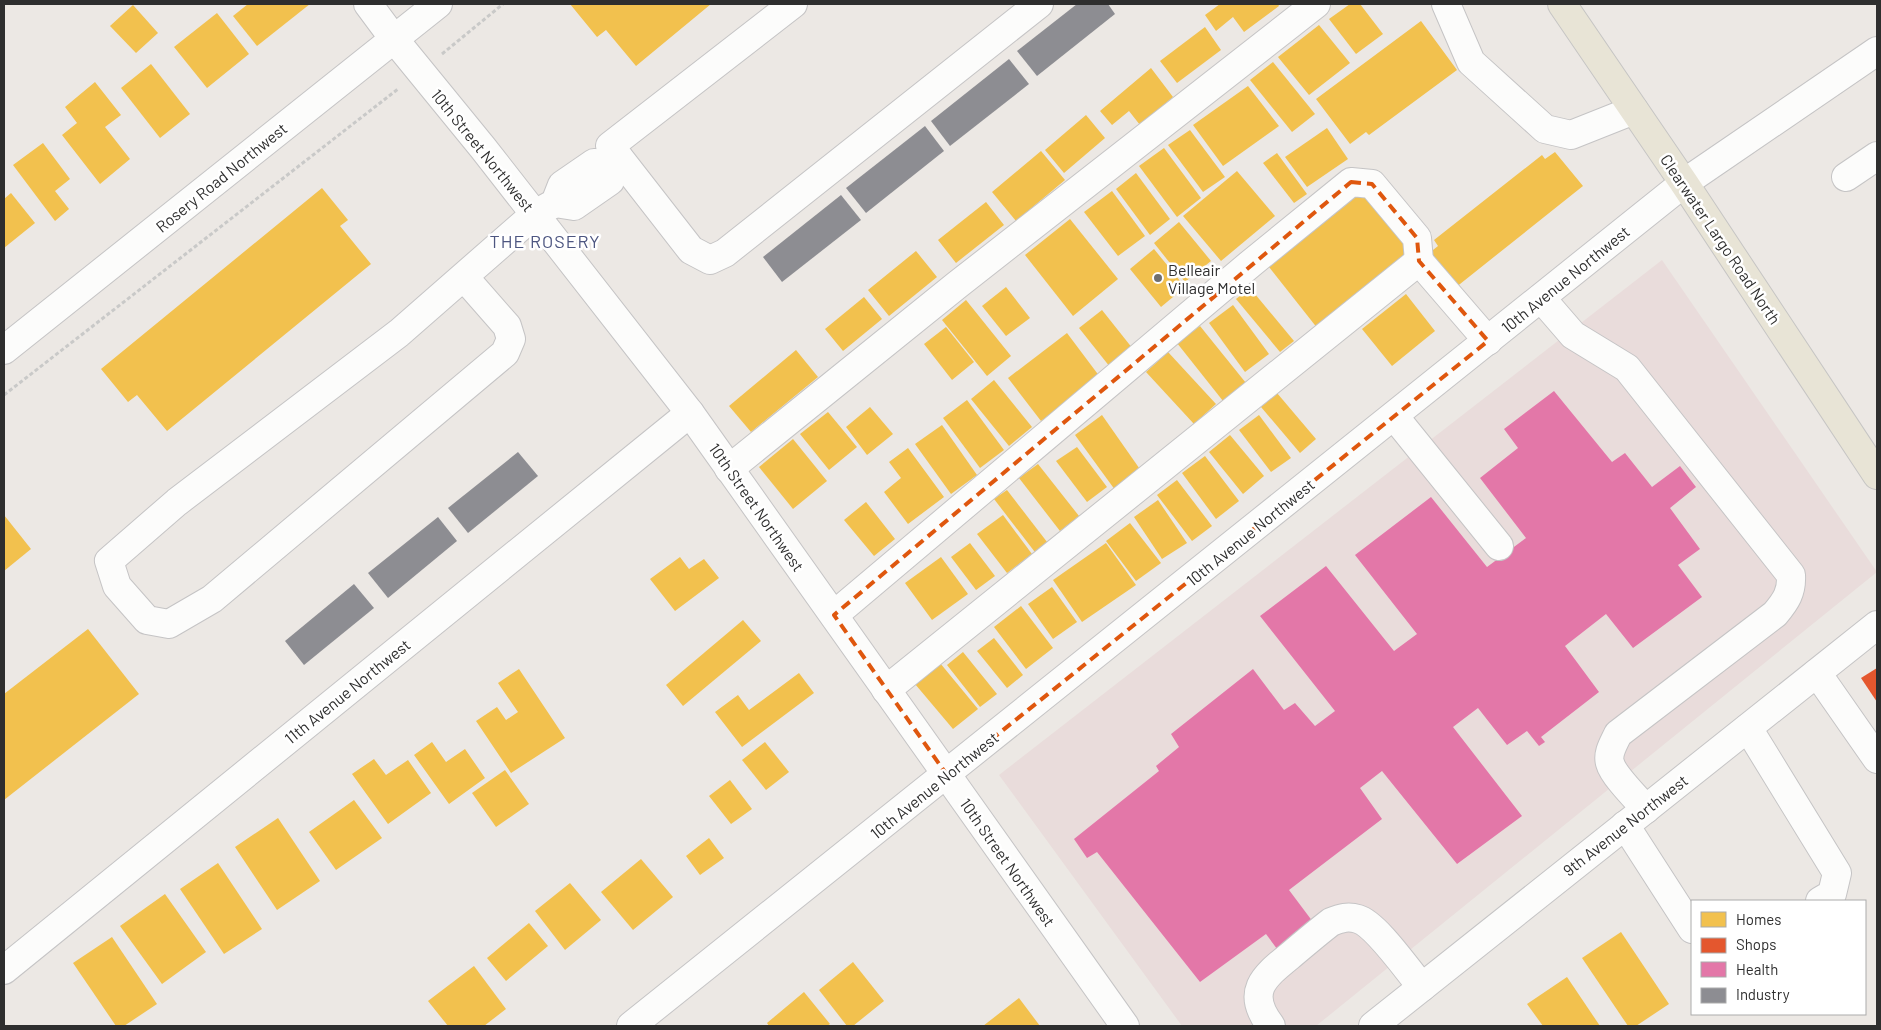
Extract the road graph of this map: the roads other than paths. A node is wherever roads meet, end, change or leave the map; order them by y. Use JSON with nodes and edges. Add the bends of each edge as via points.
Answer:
{"nodes":[{"id":1,"x":368,"y":4,"type":"edge"},
{"id":2,"x":438,"y":4,"type":"edge"},
{"id":3,"x":793,"y":4,"type":"edge"},
{"id":4,"x":1039,"y":4,"type":"edge"},
{"id":5,"x":1316,"y":4,"type":"edge"},
{"id":6,"x":1446,"y":4,"type":"edge"},
{"id":7,"x":1562,"y":4,"type":"edge"},
{"id":8,"x":394,"y":39,"type":"junction"},
{"id":9,"x":1877,"y":51,"type":"edge"},
{"id":10,"x":1634,"y":110,"type":"junction"},
{"id":11,"x":1877,"y":156,"type":"edge"},
{"id":12,"x":615,"y":161,"type":"junction"},
{"id":13,"x":1846,"y":177,"type":"dead end"},
{"id":14,"x":1684,"y":183,"type":"junction"},
{"id":15,"x":545,"y":208,"type":"junction"},
{"id":16,"x":1420,"y":261,"type":"junction"},
{"id":17,"x":464,"y":277,"type":"junction"},
{"id":18,"x":1541,"y":298,"type":"junction"},
{"id":19,"x":1488,"y":341,"type":"junction"},
{"id":20,"x":4,"y":350,"type":"edge"},
{"id":21,"x":690,"y":413,"type":"junction"},
{"id":22,"x":1394,"y":416,"type":"junction"},
{"id":23,"x":730,"y":469,"type":"junction"},
{"id":24,"x":1877,"y":475,"type":"edge"},
{"id":25,"x":1499,"y":546,"type":"dead end"},
{"id":26,"x":834,"y":615,"type":"junction"},
{"id":27,"x":1877,"y":625,"type":"edge"},
{"id":28,"x":1817,"y":673,"type":"junction"},
{"id":29,"x":886,"y":690,"type":"junction"},
{"id":30,"x":1748,"y":728,"type":"junction"},
{"id":31,"x":1877,"y":759,"type":"edge"},
{"id":32,"x":947,"y":775,"type":"junction"},
{"id":33,"x":1636,"y":817,"type":"junction"},
{"id":34,"x":1822,"y":900,"type":"edge"},
{"id":35,"x":1691,"y":927,"type":"edge"},
{"id":36,"x":4,"y":970,"type":"edge"},
{"id":37,"x":1422,"y":987,"type":"junction"},
{"id":38,"x":631,"y":1026,"type":"edge"},
{"id":39,"x":1125,"y":1026,"type":"edge"},
{"id":40,"x":1271,"y":1026,"type":"edge"},
{"id":41,"x":1373,"y":1026,"type":"edge"}],
"edges":[{"from":1,"to":8,"type":"street","name":"10th Street Northwest"},
{"from":2,"to":8,"type":"street","name":"Rosery Road Northwest"},
{"from":3,"to":12,"type":"street","via":[[610,146]]},
{"from":4,"to":12,"type":"street","via":[[726,253],[710,260],[691,250]]},
{"from":5,"to":23,"type":"street","via":[[957,285]]},
{"from":6,"to":10,"type":"street","via":[[1471,62],[1545,129],[1571,135]]},
{"from":7,"to":10,"type":"main road","name":"Clearwater Largo Road North"},
{"from":8,"to":15,"type":"street","name":"10th Street Northwest"},
{"from":8,"to":20,"type":"street","name":"Rosery Road Northwest"},
{"from":9,"to":14,"type":"street","name":"10th Avenue Northwest"},
{"from":10,"to":14,"type":"main road","name":"Clearwater Largo Road North"},
{"from":11,"to":13,"type":"street"},
{"from":12,"to":15,"type":"street","via":[[594,163],[562,185]]},
{"from":14,"to":18,"type":"street","name":"10th Avenue Northwest"},
{"from":14,"to":24,"type":"main road","name":"Clearwater Largo Road North"},
{"from":15,"to":17,"type":"street"},
{"from":15,"to":21,"type":"street","name":"10th Street Northwest"},
{"from":16,"to":19,"type":"street"},
{"from":16,"to":26,"type":"street","via":[[1417,238],[1372,184],[1351,182]]},
{"from":16,"to":29,"type":"street"},
{"from":17,"to":17,"type":"street","via":[[399,332],[177,502],[109,562],[117,586],[147,620],[169,624],[212,599],[505,353],[511,339],[507,326]]},
{"from":18,"to":19,"type":"street","name":"10th Avenue Northwest"},
{"from":18,"to":33,"type":"street","via":[[1573,335],[1627,368],[1791,575],[1792,586],[1787,600],[1776,614],[1618,734],[1610,749],[1609,762]]},
{"from":19,"to":22,"type":"street","name":"10th Avenue Northwest"},
{"from":21,"to":23,"type":"street","name":"10th Street Northwest"},
{"from":21,"to":36,"type":"street","name":"11th Avenue Northwest"},
{"from":22,"to":25,"type":"street"},
{"from":22,"to":32,"type":"street","name":"10th Avenue Northwest"},
{"from":23,"to":26,"type":"street","name":"10th Street Northwest"},
{"from":26,"to":29,"type":"street","name":"10th Street Northwest"},
{"from":27,"to":28,"type":"street","name":"9th Avenue Northwest"},
{"from":28,"to":30,"type":"street","name":"9th Avenue Northwest"},
{"from":28,"to":31,"type":"street"},
{"from":29,"to":32,"type":"street","name":"10th Street Northwest"},
{"from":30,"to":33,"type":"street","name":"9th Avenue Northwest"},
{"from":30,"to":34,"type":"street","via":[[1837,873],[1832,894]]},
{"from":32,"to":38,"type":"street","name":"10th Avenue Northwest"},
{"from":32,"to":39,"type":"street","name":"10th Street Northwest"},
{"from":33,"to":35,"type":"street"},
{"from":33,"to":37,"type":"street","name":"9th Avenue Northwest"},
{"from":37,"to":40,"type":"street","via":[[1371,926],[1358,919],[1343,917],[1331,922],[1268,973],[1259,989],[1259,1004]]},
{"from":37,"to":41,"type":"street","name":"9th Avenue Northwest"}]}
